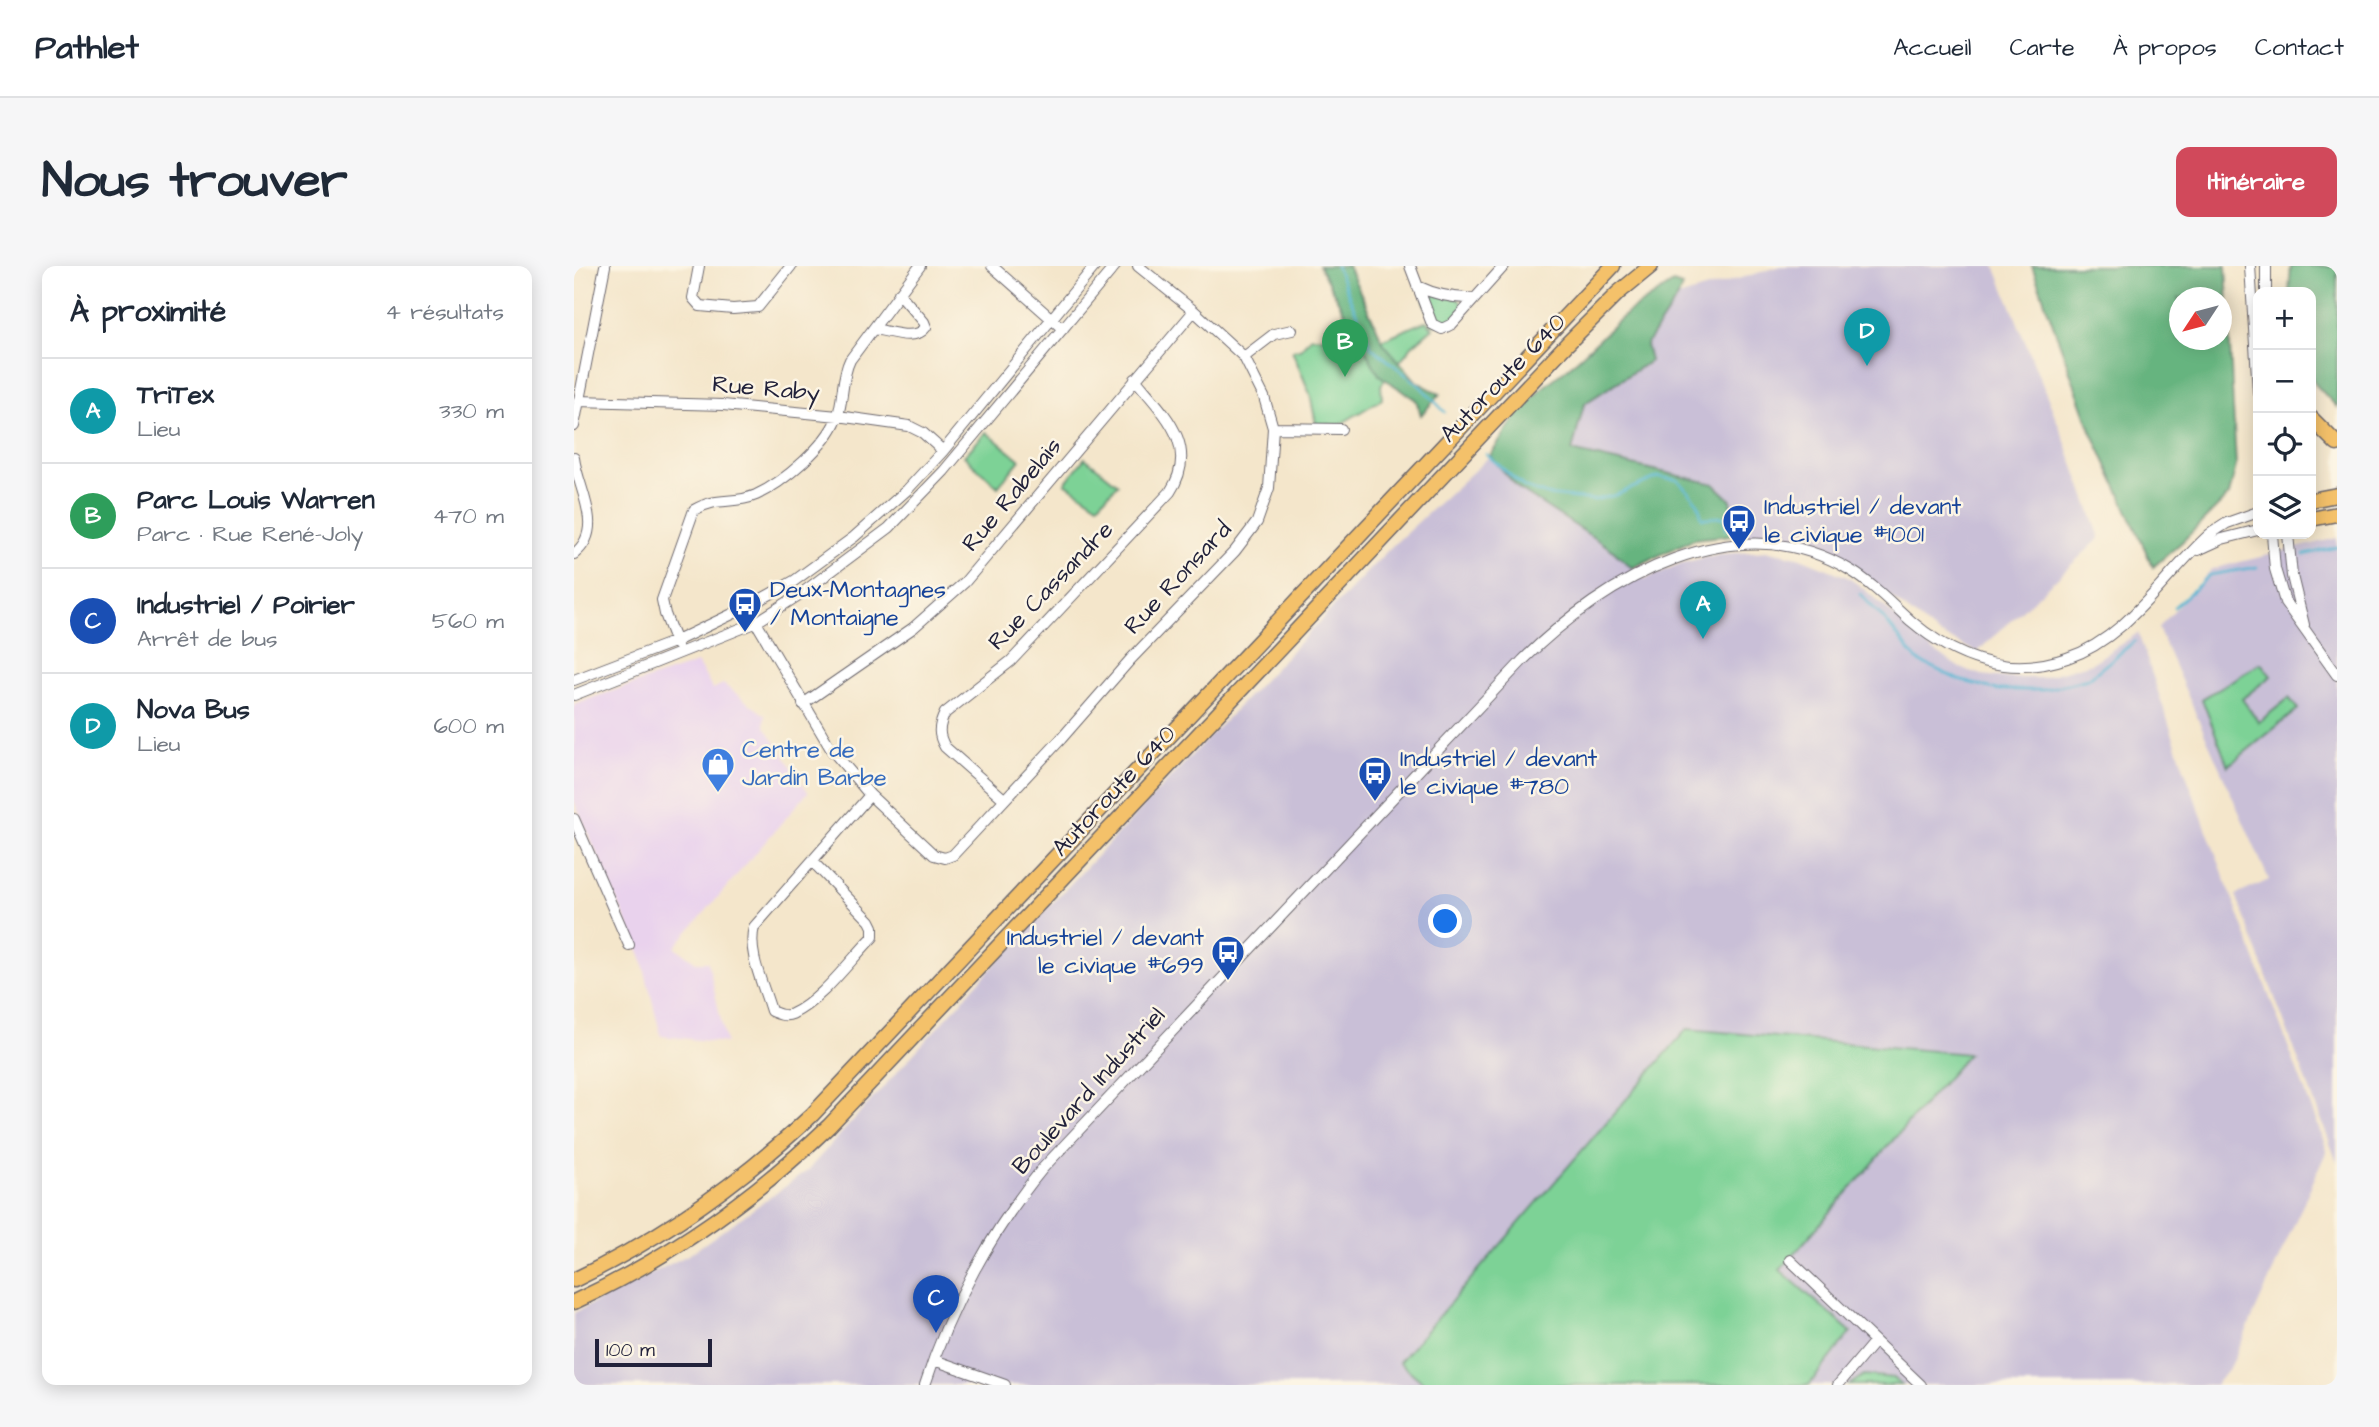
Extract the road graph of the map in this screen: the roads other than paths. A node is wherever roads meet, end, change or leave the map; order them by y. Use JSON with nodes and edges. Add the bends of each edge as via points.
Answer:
{"nodes":[{"id":1,"x":605,"y":266,"type":"edge"},
{"id":2,"x":699,"y":266,"type":"edge"},
{"id":3,"x":791,"y":266,"type":"edge"},
{"id":4,"x":920,"y":266,"type":"edge"},
{"id":5,"x":992,"y":266,"type":"edge"},
{"id":6,"x":1095,"y":266,"type":"edge"},
{"id":7,"x":1115,"y":266,"type":"edge"},
{"id":8,"x":1138,"y":266,"type":"edge"},
{"id":9,"x":1410,"y":266,"type":"edge"},
{"id":10,"x":1504,"y":266,"type":"edge"},
{"id":11,"x":1613,"y":266,"type":"edge"},
{"id":12,"x":1651,"y":266,"type":"edge"},
{"id":13,"x":2250,"y":266,"type":"edge"},
{"id":14,"x":2266,"y":266,"type":"edge"},
{"id":15,"x":1417,"y":286,"type":"junction"},
{"id":16,"x":2266,"y":287,"type":"edge"},
{"id":17,"x":899,"y":293,"type":"junction"},
{"id":18,"x":1475,"y":298,"type":"junction"},
{"id":19,"x":1194,"y":311,"type":"junction"},
{"id":20,"x":1051,"y":319,"type":"junction"},
{"id":21,"x":874,"y":328,"type":"junction"},
{"id":22,"x":1063,"y":328,"type":"junction"},
{"id":23,"x":1292,"y":330,"type":"dead end"},
{"id":24,"x":2255,"y":350,"type":"edge"},
{"id":25,"x":1244,"y":357,"type":"junction"},
{"id":26,"x":1135,"y":379,"type":"junction"},
{"id":27,"x":578,"y":401,"type":"junction"},
{"id":28,"x":838,"y":416,"type":"junction"},
{"id":29,"x":2316,"y":423,"type":"edge"},
{"id":30,"x":574,"y":426,"type":"edge"},
{"id":31,"x":1273,"y":428,"type":"junction"},
{"id":32,"x":1341,"y":429,"type":"dead end"},
{"id":33,"x":2337,"y":444,"type":"edge"},
{"id":34,"x":943,"y":451,"type":"junction"},
{"id":35,"x":574,"y":458,"type":"edge"},
{"id":36,"x":2337,"y":495,"type":"edge"},
{"id":37,"x":2316,"y":499,"type":"edge"},
{"id":38,"x":2253,"y":514,"type":"edge"},
{"id":39,"x":2337,"y":514,"type":"edge"},
{"id":40,"x":2316,"y":518,"type":"edge"},
{"id":41,"x":2253,"y":531,"type":"edge"},
{"id":42,"x":2273,"y":539,"type":"edge"},
{"id":43,"x":2289,"y":539,"type":"edge"},
{"id":44,"x":574,"y":554,"type":"edge"},
{"id":45,"x":2188,"y":556,"type":"junction"},
{"id":46,"x":747,"y":607,"type":"junction"},
{"id":47,"x":755,"y":623,"type":"junction"},
{"id":48,"x":676,"y":641,"type":"junction"},
{"id":49,"x":2312,"y":641,"type":"junction"},
{"id":50,"x":680,"y":654,"type":"junction"},
{"id":51,"x":2337,"y":675,"type":"edge"},
{"id":52,"x":574,"y":680,"type":"edge"},
{"id":53,"x":574,"y":695,"type":"edge"},
{"id":54,"x":803,"y":704,"type":"junction"},
{"id":55,"x":870,"y":795,"type":"junction"},
{"id":56,"x":1004,"y":799,"type":"junction"},
{"id":57,"x":574,"y":819,"type":"edge"},
{"id":58,"x":813,"y":863,"type":"junction"},
{"id":59,"x":629,"y":945,"type":"dead end"},
{"id":60,"x":1790,"y":1260,"type":"dead end"},
{"id":61,"x":574,"y":1280,"type":"edge"},
{"id":62,"x":574,"y":1301,"type":"edge"},
{"id":63,"x":1875,"y":1340,"type":"junction"},
{"id":64,"x":934,"y":1360,"type":"junction"},
{"id":65,"x":925,"y":1385,"type":"edge"},
{"id":66,"x":1005,"y":1385,"type":"edge"},
{"id":67,"x":1838,"y":1385,"type":"edge"},
{"id":68,"x":1922,"y":1385,"type":"edge"}],
"edges":[{"from":1,"to":27,"type":"street"},
{"from":2,"to":3,"type":"street","via":[[693,298],[700,306],[733,309],[758,307]]},
{"from":4,"to":17,"type":"street"},
{"from":5,"to":20,"type":"street"},
{"from":6,"to":20,"type":"street"},
{"from":7,"to":22,"type":"street"},
{"from":8,"to":19,"type":"street","name":"Rue Ronsard"},
{"from":9,"to":15,"type":"street"},
{"from":10,"to":18,"type":"street"},
{"from":11,"to":61,"type":"highway","name":"Autoroute 640","via":[[812,1115],[700,1207]]},
{"from":12,"to":62,"type":"highway","name":"Autoroute 640","via":[[1567,344],[829,1126],[772,1178],[706,1227]]},
{"from":13,"to":24,"type":"street"},
{"from":14,"to":16,"type":"street"},
{"from":15,"to":18,"type":"street","via":[[1434,294]]},
{"from":15,"to":18,"type":"street","via":[[1432,324],[1443,329]]},
{"from":17,"to":21,"type":"street"},
{"from":17,"to":21,"type":"street","via":[[924,322],[924,332],[916,336]]},
{"from":19,"to":25,"type":"street","name":"Rue Ronsard"},
{"from":19,"to":26,"type":"street","name":"Rue Rabelais"},
{"from":20,"to":22,"type":"street"},
{"from":20,"to":34,"type":"street"},
{"from":21,"to":28,"type":"street","via":[[845,371]]},
{"from":22,"to":47,"type":"street","via":[[944,471],[889,528]]},
{"from":23,"to":25,"type":"street","via":[[1273,334]]},
{"from":25,"to":31,"type":"street","name":"Rue Ronsard"},
{"from":26,"to":54,"type":"street","name":"Rue Rabelais","via":[[965,582],[913,628]]},
{"from":26,"to":56,"type":"street","name":"Rue Cassandre","via":[[1173,425],[1183,464],[1178,480],[1011,661],[944,713],[939,724],[946,747]]},
{"from":27,"to":28,"type":"street","name":"Rue Raby","via":[[723,405]]},
{"from":27,"to":30,"type":"street"},
{"from":28,"to":34,"type":"street","name":"Rue Raby","via":[[909,426]]},
{"from":28,"to":48,"type":"street","via":[[817,451],[765,491],[745,500],[708,502],[694,510],[662,600]]},
{"from":29,"to":33,"type":"highway"},
{"from":31,"to":32,"type":"street"},
{"from":31,"to":56,"type":"street","name":"Rue Ronsard","via":[[1269,488],[1257,522],[1236,551],[1129,660]]},
{"from":34,"to":46,"type":"street","via":[[853,537],[794,581]]},
{"from":35,"to":44,"type":"street","via":[[590,516],[584,545]]},
{"from":36,"to":37,"type":"highway"},
{"from":38,"to":45,"type":"street","name":"Boulevard Industriel","via":[[2219,527]]},
{"from":39,"to":40,"type":"highway"},
{"from":41,"to":45,"type":"street","name":"Boulevard Industriel","via":[[2225,538]]},
{"from":42,"to":49,"type":"street","via":[[2282,593]]},
{"from":43,"to":49,"type":"street","via":[[2297,602]]},
{"from":45,"to":64,"type":"street","name":"Boulevard Industriel","via":[[2102,641],[2068,658],[2025,667],[1991,664],[1957,652],[1849,569],[1789,548],[1750,544],[1702,550],[1651,568],[1604,595],[1530,653],[1054,1156],[1023,1193],[988,1248]]},
{"from":46,"to":47,"type":"street"},
{"from":46,"to":48,"type":"street"},
{"from":47,"to":50,"type":"street"},
{"from":47,"to":54,"type":"street"},
{"from":48,"to":50,"type":"street"},
{"from":48,"to":52,"type":"street"},
{"from":49,"to":51,"type":"street"},
{"from":50,"to":53,"type":"street"},
{"from":54,"to":55,"type":"street","via":[[831,749]]},
{"from":55,"to":56,"type":"street","name":"Rue Ronsard","via":[[934,855],[945,858],[953,855]]},
{"from":55,"to":58,"type":"street"},
{"from":57,"to":59,"type":"street"},
{"from":58,"to":58,"type":"street","via":[[754,927],[751,939],[771,1011],[778,1015],[790,1015],[814,1000],[873,937],[870,921]]},
{"from":60,"to":63,"type":"street"},
{"from":63,"to":67,"type":"street"},
{"from":63,"to":68,"type":"street"},
{"from":64,"to":65,"type":"street","name":"Boulevard Industriel"},
{"from":64,"to":66,"type":"street"}]}
